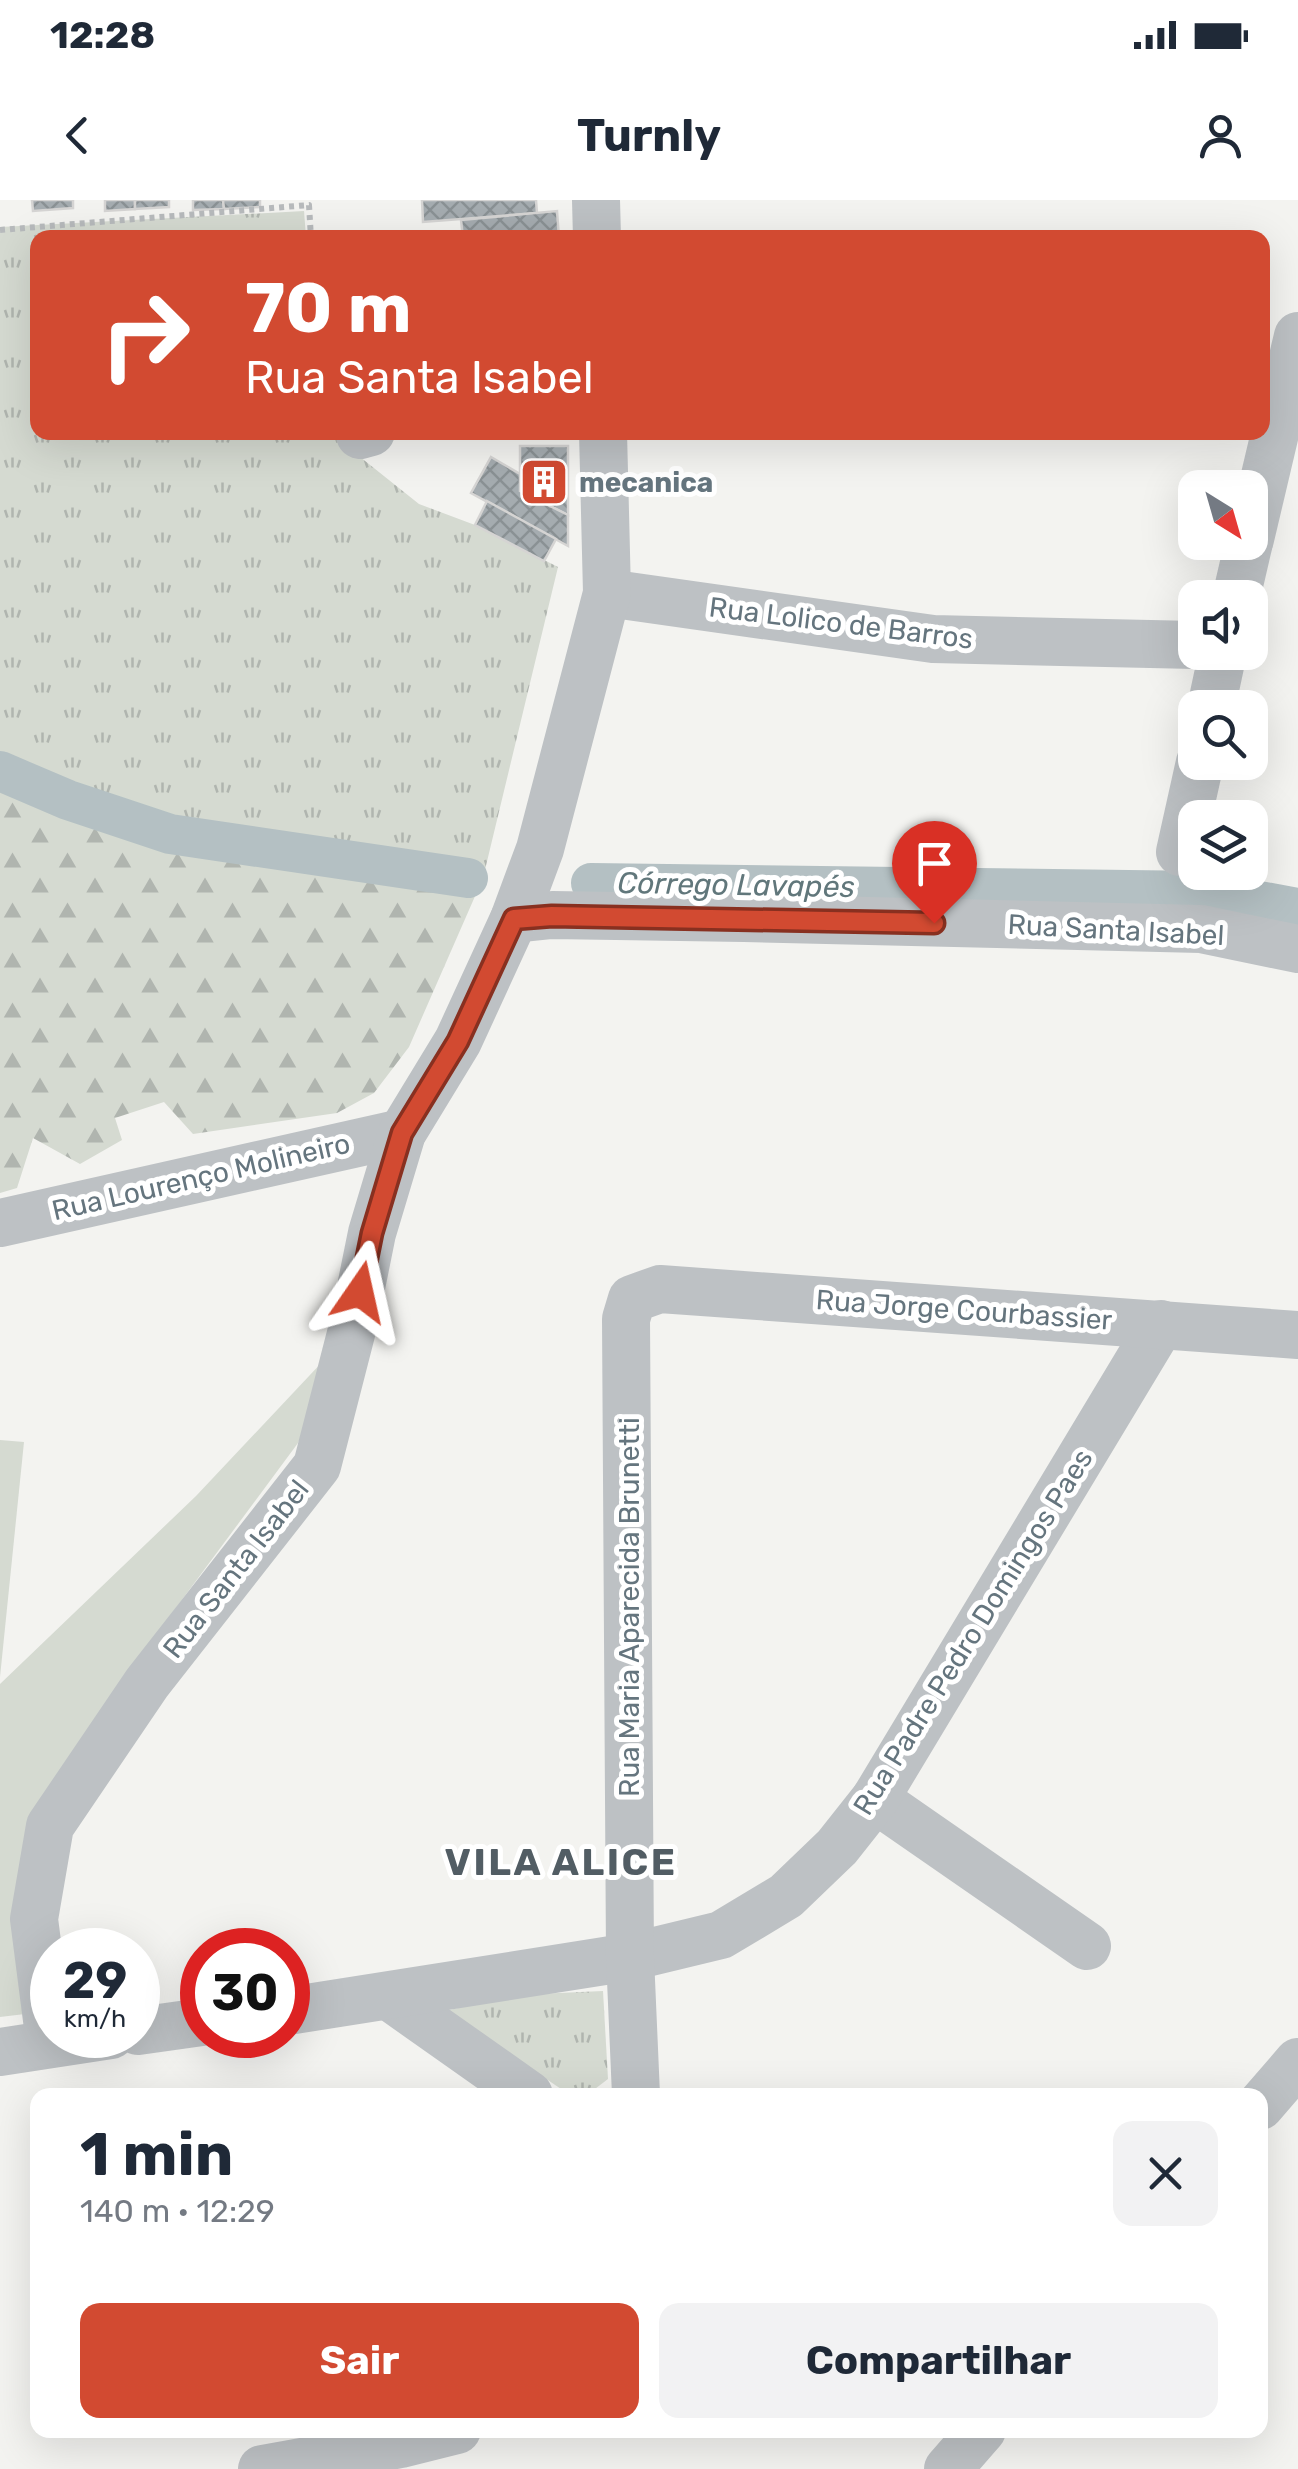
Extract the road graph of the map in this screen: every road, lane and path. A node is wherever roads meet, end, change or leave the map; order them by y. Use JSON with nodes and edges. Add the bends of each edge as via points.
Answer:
{"nodes":[{"id":1,"x":596,"y":200,"type":"edge"},
{"id":2,"x":0,"y":230,"type":"edge"},
{"id":3,"x":311,"y":230,"type":"edge"},
{"id":4,"x":598,"y":230,"type":"edge"},
{"id":5,"x":1298,"y":338,"type":"edge"},
{"id":6,"x":1270,"y":342,"type":"edge"},
{"id":7,"x":603,"y":440,"type":"edge"},
{"id":8,"x":1267,"y":470,"type":"edge"},
{"id":9,"x":608,"y":593,"type":"junction"},
{"id":10,"x":1178,"y":645,"type":"edge"},
{"id":11,"x":517,"y":911,"type":"junction"},
{"id":12,"x":1298,"y":948,"type":"edge"},
{"id":13,"x":402,"y":1133,"type":"junction"},
{"id":14,"x":0,"y":1223,"type":"edge"},
{"id":15,"x":632,"y":1299,"type":"joint"},
{"id":16,"x":1161,"y":1324,"type":"junction"},
{"id":17,"x":1298,"y":1335,"type":"edge"},
{"id":18,"x":875,"y":1799,"type":"junction"},
{"id":19,"x":35,"y":1928,"type":"edge"},
{"id":20,"x":1087,"y":1946,"type":"dead end"},
{"id":21,"x":630,"y":1957,"type":"junction"},
{"id":22,"x":390,"y":1996,"type":"junction"},
{"id":23,"x":310,"y":2008,"type":"edge"},
{"id":24,"x":30,"y":2047,"type":"edge"},
{"id":25,"x":0,"y":2052,"type":"edge"},
{"id":26,"x":1298,"y":2062,"type":"edge"},
{"id":27,"x":519,"y":2088,"type":"edge"},
{"id":28,"x":636,"y":2088,"type":"edge"},
{"id":29,"x":1268,"y":2097,"type":"edge"},
{"id":30,"x":975,"y":2438,"type":"edge"},
{"id":31,"x":437,"y":2441,"type":"edge"},
{"id":32,"x":262,"y":2469,"type":"edge"},
{"id":33,"x":948,"y":2469,"type":"edge"}],
"edges":[{"from":1,"to":4,"type":"street"},
{"from":2,"to":3,"type":"path","via":[[309,205]]},
{"from":5,"to":6,"type":"street"},
{"from":5,"to":8,"type":"street"},
{"from":7,"to":9,"type":"street"},
{"from":9,"to":10,"type":"street","name":"Rua Lolico de Barros","via":[[934,639]]},
{"from":9,"to":11,"type":"street","via":[[540,849]]},
{"from":11,"to":12,"type":"street","name":"Rua Santa Isabel","via":[[1201,929]]},
{"from":11,"to":13,"type":"street","name":"Rua Santa Isabel","via":[[458,1041]]},
{"from":13,"to":14,"type":"street","name":"Rua Lourenço Molineiro"},
{"from":13,"to":19,"type":"street","name":"Rua Santa Isabel","via":[[317,1466],[146,1683],[50,1826]]},
{"from":15,"to":16,"type":"street","name":"Rua Jorge Courbassier","via":[[660,1289]]},
{"from":15,"to":21,"type":"street","name":"Rua Maria Aparecida Brunetti","via":[[626,1320]]},
{"from":16,"to":17,"type":"street","name":"Rua Jorge Courbassier"},
{"from":16,"to":18,"type":"street","name":"Rua Padre Pedro Domingos Paes"},
{"from":18,"to":20,"type":"street"},
{"from":18,"to":21,"type":"street","name":"Rua Padre Pedro Domingos Paes","via":[[786,1896],[720,1935]]},
{"from":21,"to":22,"type":"street","name":"Rua Padre Pedro Domingos Paes"},
{"from":21,"to":28,"type":"street","name":"Rua Maria Aparecida Brunetti"},
{"from":22,"to":23,"type":"street","name":"Rua Padre Pedro Domingos Paes"},
{"from":22,"to":27,"type":"street"},
{"from":24,"to":25,"type":"street"},
{"from":26,"to":29,"type":"street"},
{"from":30,"to":33,"type":"street"},
{"from":31,"to":32,"type":"street"}]}
